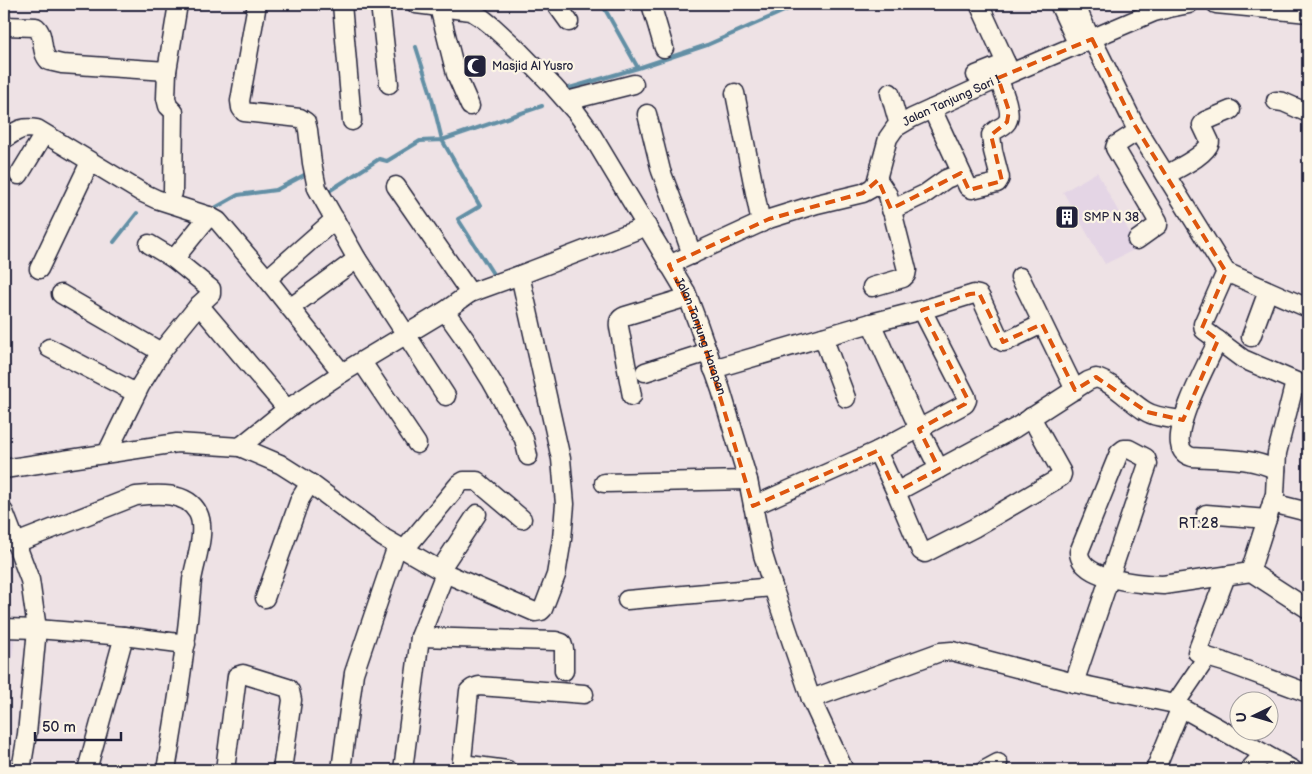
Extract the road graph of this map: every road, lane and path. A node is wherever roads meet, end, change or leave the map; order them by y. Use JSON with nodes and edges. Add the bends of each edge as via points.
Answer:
{"nodes":[{"id":1,"x":178,"y":4,"type":"edge"},
{"id":2,"x":257,"y":4,"type":"edge"},
{"id":3,"x":342,"y":4,"type":"edge"},
{"id":4,"x":380,"y":4,"type":"edge"},
{"id":5,"x":416,"y":4,"type":"edge"},
{"id":6,"x":556,"y":4,"type":"edge"},
{"id":7,"x":651,"y":4,"type":"edge"},
{"id":8,"x":979,"y":4,"type":"edge"},
{"id":9,"x":1058,"y":4,"type":"edge"},
{"id":10,"x":1075,"y":4,"type":"edge"},
{"id":11,"x":1147,"y":4,"type":"edge"},
{"id":12,"x":1189,"y":4,"type":"edge"},
{"id":13,"x":1216,"y":4,"type":"edge"},
{"id":14,"x":439,"y":7,"type":"junction"},
{"id":15,"x":470,"y":7,"type":"edge"},
{"id":16,"x":1308,"y":13,"type":"edge"},
{"id":17,"x":569,"y":22,"type":"dead end"},
{"id":18,"x":4,"y":26,"type":"edge"},
{"id":19,"x":1083,"y":38,"type":"junction"},
{"id":20,"x":664,"y":48,"type":"dead end"},
{"id":21,"x":166,"y":71,"type":"junction"},
{"id":22,"x":1002,"y":71,"type":"junction"},
{"id":23,"x":976,"y":75,"type":"dead end"},
{"id":24,"x":389,"y":84,"type":"dead end"},
{"id":25,"x":634,"y":84,"type":"dead end"},
{"id":26,"x":890,"y":92,"type":"dead end"},
{"id":27,"x":735,"y":93,"type":"dead end"},
{"id":28,"x":567,"y":101,"type":"junction"},
{"id":29,"x":1276,"y":101,"type":"dead end"},
{"id":30,"x":470,"y":106,"type":"dead end"},
{"id":31,"x":932,"y":108,"type":"junction"},
{"id":32,"x":1231,"y":110,"type":"dead end"},
{"id":33,"x":1308,"y":112,"type":"edge"},
{"id":34,"x":647,"y":114,"type":"dead end"},
{"id":35,"x":352,"y":122,"type":"dead end"},
{"id":36,"x":899,"y":125,"type":"junction"},
{"id":37,"x":1138,"y":131,"type":"junction"},
{"id":38,"x":44,"y":134,"type":"junction"},
{"id":39,"x":4,"y":139,"type":"edge"},
{"id":40,"x":90,"y":162,"type":"junction"},
{"id":41,"x":960,"y":173,"type":"junction"},
{"id":42,"x":19,"y":175,"type":"dead end"},
{"id":43,"x":1166,"y":175,"type":"junction"},
{"id":44,"x":878,"y":180,"type":"junction"},
{"id":45,"x":396,"y":186,"type":"dead end"},
{"id":46,"x":173,"y":193,"type":"dead end"},
{"id":47,"x":892,"y":210,"type":"junction"},
{"id":48,"x":209,"y":216,"type":"junction"},
{"id":49,"x":335,"y":219,"type":"junction"},
{"id":50,"x":761,"y":223,"type":"junction"},
{"id":51,"x":647,"y":226,"type":"junction"},
{"id":52,"x":1136,"y":240,"type":"dead end"},
{"id":53,"x":149,"y":244,"type":"dead end"},
{"id":54,"x":692,"y":255,"type":"junction"},
{"id":55,"x":174,"y":259,"type":"junction"},
{"id":56,"x":357,"y":260,"type":"junction"},
{"id":57,"x":669,"y":265,"type":"junction"},
{"id":58,"x":39,"y":269,"type":"dead end"},
{"id":59,"x":1226,"y":272,"type":"junction"},
{"id":60,"x":520,"y":275,"type":"junction"},
{"id":61,"x":1020,"y":277,"type":"dead end"},
{"id":62,"x":267,"y":278,"type":"junction"},
{"id":63,"x":872,"y":287,"type":"dead end"},
{"id":64,"x":1268,"y":291,"type":"junction"},
{"id":65,"x":470,"y":293,"type":"junction"},
{"id":66,"x":61,"y":294,"type":"dead end"},
{"id":67,"x":688,"y":297,"type":"junction"},
{"id":68,"x":199,"y":306,"type":"junction"},
{"id":69,"x":290,"y":308,"type":"junction"},
{"id":70,"x":1308,"y":308,"type":"edge"},
{"id":71,"x":922,"y":310,"type":"junction"},
{"id":72,"x":445,"y":311,"type":"junction"},
{"id":73,"x":870,"y":323,"type":"junction"},
{"id":74,"x":1042,"y":324,"type":"junction"},
{"id":75,"x":405,"y":335,"type":"junction"},
{"id":76,"x":823,"y":337,"type":"junction"},
{"id":77,"x":1251,"y":337,"type":"dead end"},
{"id":78,"x":1218,"y":340,"type":"junction"},
{"id":79,"x":49,"y":348,"type":"dead end"},
{"id":80,"x":161,"y":352,"type":"junction"},
{"id":81,"x":711,"y":361,"type":"junction"},
{"id":82,"x":362,"y":362,"type":"junction"},
{"id":83,"x":645,"y":372,"type":"dead end"},
{"id":84,"x":342,"y":373,"type":"junction"},
{"id":85,"x":1301,"y":384,"type":"edge"},
{"id":86,"x":1075,"y":390,"type":"junction"},
{"id":87,"x":136,"y":393,"type":"junction"},
{"id":88,"x":446,"y":396,"type":"dead end"},
{"id":89,"x":632,"y":396,"type":"dead end"},
{"id":90,"x":846,"y":398,"type":"dead end"},
{"id":91,"x":287,"y":409,"type":"junction"},
{"id":92,"x":1031,"y":417,"type":"junction"},
{"id":93,"x":1183,"y":420,"type":"junction"},
{"id":94,"x":919,"y":429,"type":"junction"},
{"id":95,"x":417,"y":444,"type":"dead end"},
{"id":96,"x":240,"y":447,"type":"junction"},
{"id":97,"x":877,"y":451,"type":"junction"},
{"id":98,"x":107,"y":453,"type":"junction"},
{"id":99,"x":528,"y":456,"type":"dead end"},
{"id":100,"x":4,"y":469,"type":"edge"},
{"id":101,"x":940,"y":469,"type":"junction"},
{"id":102,"x":1276,"y":470,"type":"junction"},
{"id":103,"x":748,"y":480,"type":"junction"},
{"id":104,"x":310,"y":483,"type":"junction"},
{"id":105,"x":604,"y":483,"type":"dead end"},
{"id":106,"x":896,"y":492,"type":"junction"},
{"id":107,"x":753,"y":506,"type":"junction"},
{"id":108,"x":1270,"y":511,"type":"junction"},
{"id":109,"x":4,"y":512,"type":"edge"},
{"id":110,"x":1308,"y":512,"type":"edge"},
{"id":111,"x":477,"y":514,"type":"dead end"},
{"id":112,"x":1206,"y":514,"type":"dead end"},
{"id":113,"x":522,"y":520,"type":"dead end"},
{"id":114,"x":16,"y":543,"type":"junction"},
{"id":115,"x":401,"y":548,"type":"junction"},
{"id":116,"x":443,"y":572,"type":"junction"},
{"id":117,"x":1250,"y":572,"type":"junction"},
{"id":118,"x":1226,"y":576,"type":"junction"},
{"id":119,"x":1108,"y":578,"type":"junction"},
{"id":120,"x":773,"y":587,"type":"junction"},
{"id":121,"x":265,"y":598,"type":"dead end"},
{"id":122,"x":627,"y":600,"type":"dead end"},
{"id":123,"x":1308,"y":609,"type":"edge"},
{"id":124,"x":37,"y":629,"type":"junction"},
{"id":125,"x":5,"y":630,"type":"edge"},
{"id":126,"x":124,"y":636,"type":"junction"},
{"id":127,"x":420,"y":637,"type":"junction"},
{"id":128,"x":186,"y":644,"type":"junction"},
{"id":129,"x":1207,"y":657,"type":"junction"},
{"id":130,"x":564,"y":671,"type":"dead end"},
{"id":131,"x":1074,"y":683,"type":"junction"},
{"id":132,"x":1308,"y":693,"type":"edge"},
{"id":133,"x":584,"y":694,"type":"dead end"},
{"id":134,"x":811,"y":699,"type":"junction"},
{"id":135,"x":1178,"y":706,"type":"junction"},
{"id":136,"x":1264,"y":754,"type":"junction"},
{"id":137,"x":461,"y":767,"type":"edge"},
{"id":138,"x":21,"y":770,"type":"edge"},
{"id":139,"x":87,"y":770,"type":"edge"},
{"id":140,"x":166,"y":770,"type":"edge"},
{"id":141,"x":225,"y":770,"type":"edge"},
{"id":142,"x":282,"y":770,"type":"edge"},
{"id":143,"x":341,"y":770,"type":"edge"},
{"id":144,"x":403,"y":770,"type":"edge"},
{"id":145,"x":507,"y":770,"type":"edge"},
{"id":146,"x":844,"y":770,"type":"edge"},
{"id":147,"x":1156,"y":770,"type":"edge"},
{"id":148,"x":1248,"y":770,"type":"edge"},
{"id":149,"x":1293,"y":770,"type":"edge"}],
"edges":[{"from":1,"to":21,"type":"street"},
{"from":2,"to":49,"type":"street","via":[[241,108],[244,112],[300,118],[306,122],[317,188]]},
{"from":3,"to":35,"type":"street"},
{"from":4,"to":24,"type":"street"},
{"from":5,"to":14,"type":"street","name":"Jalan Tanjung Harapan"},
{"from":6,"to":17,"type":"street"},
{"from":7,"to":20,"type":"street"},
{"from":8,"to":22,"type":"street"},
{"from":9,"to":19,"type":"street"},
{"from":10,"to":19,"type":"street"},
{"from":11,"to":19,"type":"street"},
{"from":12,"to":19,"type":"street","name":"Jalan Tanjung Sari I","via":[[1154,12]]},
{"from":13,"to":16,"type":"street"},
{"from":14,"to":15,"type":"street","name":"Jalan Tanjung Harapan"},
{"from":14,"to":30,"type":"street","via":[[456,74]]},
{"from":15,"to":28,"type":"street","name":"Jalan Tanjung Harapan"},
{"from":18,"to":21,"type":"street","via":[[39,29],[48,61]]},
{"from":19,"to":22,"type":"street","name":"Jalan Tanjung Sari I"},
{"from":19,"to":37,"type":"street"},
{"from":21,"to":46,"type":"street","via":[[166,98],[174,112]]},
{"from":22,"to":23,"type":"street"},
{"from":22,"to":31,"type":"street","name":"Jalan Tanjung Sari I"},
{"from":22,"to":41,"type":"street","via":[[1009,118],[991,135],[999,180],[971,189]]},
{"from":25,"to":28,"type":"street"},
{"from":26,"to":36,"type":"street"},
{"from":27,"to":50,"type":"street"},
{"from":28,"to":51,"type":"street","name":"Jalan Tanjung Harapan","via":[[587,126]]},
{"from":29,"to":33,"type":"street"},
{"from":31,"to":36,"type":"street","name":"Jalan Tanjung Sari I"},
{"from":31,"to":41,"type":"street"},
{"from":32,"to":43,"type":"street","via":[[1202,125],[1210,142],[1207,149]]},
{"from":34,"to":54,"type":"street","via":[[661,171]]},
{"from":36,"to":44,"type":"street","name":"Jalan Tanjung Sari I","via":[[889,135]]},
{"from":37,"to":43,"type":"street"},
{"from":37,"to":52,"type":"street","via":[[1115,148],[1158,221],[1158,225]]},
{"from":38,"to":39,"type":"street","via":[[28,127]]},
{"from":38,"to":40,"type":"street"},
{"from":38,"to":42,"type":"street"},
{"from":40,"to":48,"type":"street","via":[[148,196]]},
{"from":40,"to":58,"type":"street"},
{"from":41,"to":47,"type":"street"},
{"from":43,"to":59,"type":"street"},
{"from":44,"to":47,"type":"street","via":[[888,195]]},
{"from":44,"to":50,"type":"street","via":[[863,193]]},
{"from":45,"to":65,"type":"street"},
{"from":47,"to":63,"type":"street","via":[[906,276]]},
{"from":48,"to":55,"type":"street"},
{"from":48,"to":62,"type":"street","via":[[218,221]]},
{"from":49,"to":56,"type":"street"},
{"from":49,"to":62,"type":"street"},
{"from":50,"to":54,"type":"street"},
{"from":51,"to":57,"type":"street","name":"Jalan Tanjung Harapan"},
{"from":51,"to":60,"type":"street"},
{"from":53,"to":55,"type":"street"},
{"from":54,"to":57,"type":"street"},
{"from":55,"to":68,"type":"street","via":[[211,290],[211,295]]},
{"from":56,"to":69,"type":"street"},
{"from":56,"to":75,"type":"street"},
{"from":57,"to":67,"type":"street","name":"Jalan Tanjung Harapan"},
{"from":59,"to":64,"type":"street"},
{"from":59,"to":78,"type":"street","via":[[1203,324],[1204,330]]},
{"from":60,"to":65,"type":"street"},
{"from":60,"to":116,"type":"street","via":[[561,459],[565,504],[556,575],[543,609],[535,612]]},
{"from":61,"to":74,"type":"street"},
{"from":62,"to":69,"type":"street"},
{"from":64,"to":70,"type":"street"},
{"from":64,"to":77,"type":"street"},
{"from":65,"to":72,"type":"street"},
{"from":66,"to":80,"type":"street"},
{"from":67,"to":81,"type":"street","name":"Jalan Tanjung Harapan"},
{"from":67,"to":89,"type":"street","via":[[625,316],[619,321]]},
{"from":68,"to":80,"type":"street"},
{"from":68,"to":91,"type":"street"},
{"from":69,"to":84,"type":"street"},
{"from":71,"to":73,"type":"street"},
{"from":71,"to":74,"type":"street","via":[[970,294],[979,295],[1003,342]]},
{"from":71,"to":94,"type":"street","via":[[967,400]]},
{"from":72,"to":75,"type":"street"},
{"from":72,"to":99,"type":"street","via":[[492,382],[524,439]]},
{"from":73,"to":76,"type":"street"},
{"from":73,"to":94,"type":"street"},
{"from":74,"to":86,"type":"street"},
{"from":75,"to":82,"type":"street"},
{"from":75,"to":88,"type":"street"},
{"from":76,"to":81,"type":"street"},
{"from":76,"to":90,"type":"street"},
{"from":78,"to":85,"type":"street","via":[[1243,359]]},
{"from":78,"to":93,"type":"street"},
{"from":79,"to":87,"type":"street"},
{"from":80,"to":87,"type":"street"},
{"from":81,"to":83,"type":"street"},
{"from":81,"to":103,"type":"street","name":"Jalan Tanjung Harapan"},
{"from":82,"to":84,"type":"street"},
{"from":82,"to":95,"type":"street"},
{"from":84,"to":91,"type":"street"},
{"from":85,"to":102,"type":"street","via":[[1277,453]]},
{"from":86,"to":92,"type":"street"},
{"from":86,"to":93,"type":"street","via":[[1099,379],[1147,412]]},
{"from":87,"to":98,"type":"street"},
{"from":91,"to":96,"type":"street"},
{"from":92,"to":101,"type":"street"},
{"from":92,"to":106,"type":"street","via":[[1062,472],[1061,476],[974,528],[922,552]]},
{"from":93,"to":102,"type":"street","via":[[1180,443],[1185,454],[1249,461]]},
{"from":94,"to":97,"type":"street"},
{"from":94,"to":101,"type":"street"},
{"from":96,"to":98,"type":"street","via":[[177,443]]},
{"from":96,"to":104,"type":"street","via":[[280,464]]},
{"from":97,"to":106,"type":"street"},
{"from":97,"to":107,"type":"street"},
{"from":98,"to":100,"type":"street"},
{"from":101,"to":106,"type":"street"},
{"from":102,"to":108,"type":"street"},
{"from":103,"to":105,"type":"street"},
{"from":103,"to":107,"type":"street","name":"Jalan Tanjung Harapan"},
{"from":104,"to":115,"type":"street"},
{"from":104,"to":121,"type":"street","via":[[300,499]]},
{"from":107,"to":120,"type":"street","name":"Jalan Tanjung Harapan"},
{"from":108,"to":110,"type":"street"},
{"from":108,"to":112,"type":"street"},
{"from":108,"to":117,"type":"street"},
{"from":109,"to":114,"type":"street"},
{"from":111,"to":116,"type":"street"},
{"from":113,"to":115,"type":"street","via":[[477,481],[464,481]]},
{"from":114,"to":124,"type":"street","via":[[30,580]]},
{"from":114,"to":128,"type":"street","via":[[136,496],[156,494],[183,499],[198,512],[202,532],[192,578]]},
{"from":115,"to":116,"type":"street"},
{"from":115,"to":143,"type":"street","via":[[354,673]]},
{"from":116,"to":127,"type":"street"},
{"from":117,"to":118,"type":"street"},
{"from":117,"to":123,"type":"street"},
{"from":118,"to":119,"type":"street","via":[[1162,585]]},
{"from":118,"to":129,"type":"street","via":[[1197,652]]},
{"from":119,"to":119,"type":"street","via":[[1148,464],[1146,458],[1126,448],[1119,453],[1079,552],[1088,569]]},
{"from":119,"to":131,"type":"street"},
{"from":120,"to":122,"type":"street"},
{"from":120,"to":134,"type":"street","name":"Jalan Tanjung Harapan"},
{"from":124,"to":125,"type":"street"},
{"from":124,"to":126,"type":"street"},
{"from":124,"to":138,"type":"street"},
{"from":126,"to":128,"type":"street"},
{"from":126,"to":139,"type":"street"},
{"from":127,"to":130,"type":"street","via":[[556,641],[564,649]]},
{"from":127,"to":144,"type":"street"},
{"from":128,"to":140,"type":"street"},
{"from":129,"to":132,"type":"street"},
{"from":129,"to":135,"type":"street"},
{"from":131,"to":134,"type":"street","via":[[952,651],[940,652]]},
{"from":131,"to":135,"type":"street"},
{"from":133,"to":137,"type":"street","via":[[473,688],[469,691]]},
{"from":134,"to":146,"type":"street","name":"Jalan Tanjung Harapan"},
{"from":135,"to":136,"type":"street"},
{"from":135,"to":147,"type":"street"},
{"from":136,"to":148,"type":"street"},
{"from":136,"to":149,"type":"street"},
{"from":137,"to":145,"type":"street"},
{"from":141,"to":142,"type":"street","via":[[237,676],[243,674],[290,691],[292,700]]}]}
